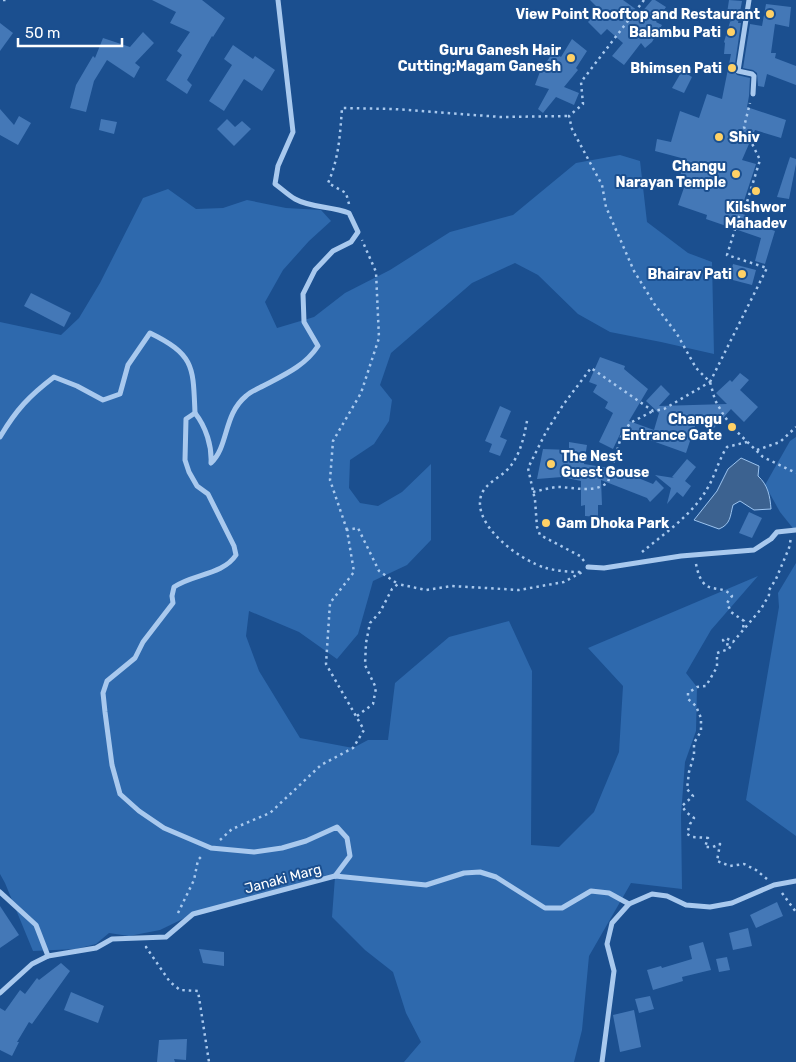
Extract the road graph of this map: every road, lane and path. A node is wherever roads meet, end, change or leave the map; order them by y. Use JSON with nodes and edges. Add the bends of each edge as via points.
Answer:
{"nodes":[{"id":1,"x":278,"y":0,"type":"edge"},
{"id":2,"x":644,"y":0,"type":"edge"},
{"id":3,"x":749,"y":0,"type":"edge"},
{"id":4,"x":753,"y":94,"type":"joint"},
{"id":5,"x":569,"y":116,"type":"junction"},
{"id":6,"x":349,"y":213,"type":"junction"},
{"id":7,"x":358,"y":232,"type":"junction"},
{"id":8,"x":710,"y":382,"type":"junction"},
{"id":9,"x":653,"y":411,"type":"junction"},
{"id":10,"x":196,"y":413,"type":"junction"},
{"id":11,"x":527,"y":421,"type":"dead end"},
{"id":12,"x":796,"y":427,"type":"edge"},
{"id":13,"x":0,"y":437,"type":"edge"},
{"id":14,"x":748,"y":442,"type":"junction"},
{"id":15,"x":757,"y":451,"type":"junction"},
{"id":16,"x":796,"y":473,"type":"edge"},
{"id":17,"x":533,"y":492,"type":"junction"},
{"id":18,"x":347,"y":530,"type":"junction"},
{"id":19,"x":784,"y":530,"type":"junction"},
{"id":20,"x":796,"y":530,"type":"edge"},
{"id":21,"x":681,"y":556,"type":"junction"},
{"id":22,"x":629,"y":563,"type":"junction"},
{"id":23,"x":588,"y":567,"type":"junction"},
{"id":24,"x":582,"y":572,"type":"junction"},
{"id":25,"x":398,"y":584,"type":"junction"},
{"id":26,"x":743,"y":630,"type":"junction"},
{"id":27,"x":357,"y":716,"type":"junction"},
{"id":28,"x":211,"y":848,"type":"junction"},
{"id":29,"x":335,"y":876,"type":"junction"},
{"id":30,"x":796,"y":882,"type":"edge"},
{"id":31,"x":774,"y":885,"type":"junction"},
{"id":32,"x":0,"y":892,"type":"edge"},
{"id":33,"x":629,"y":904,"type":"junction"},
{"id":34,"x":796,"y":912,"type":"edge"},
{"id":35,"x":174,"y":921,"type":"dead end"},
{"id":36,"x":166,"y":937,"type":"junction"},
{"id":37,"x":48,"y":956,"type":"junction"},
{"id":38,"x":0,"y":993,"type":"edge"},
{"id":39,"x":209,"y":1062,"type":"edge"},
{"id":40,"x":602,"y":1062,"type":"edge"}],
"edges":[{"from":1,"to":6,"type":"street","via":[[293,132],[278,166],[275,184],[295,199]]},
{"from":2,"to":5,"type":"path","via":[[581,82],[583,104]]},
{"from":3,"to":4,"type":"street","via":[[738,71],[754,76]]},
{"from":4,"to":8,"type":"path","via":[[744,128],[760,160],[727,255],[768,268]]},
{"from":5,"to":6,"type":"path","via":[[501,117],[342,108],[340,144],[328,183],[346,193]]},
{"from":5,"to":8,"type":"path","via":[[572,130],[602,185],[606,207],[634,271],[696,368]]},
{"from":6,"to":7,"type":"street"},
{"from":7,"to":10,"type":"street","via":[[351,242],[332,251],[315,270],[303,294],[304,322],[318,346],[312,356],[300,366],[246,395],[232,410],[218,457],[211,463],[212,452]]},
{"from":7,"to":18,"type":"path","via":[[376,272],[380,338],[361,393],[333,441],[330,480]]},
{"from":8,"to":9,"type":"path","via":[[664,409]]},
{"from":8,"to":14,"type":"path","via":[[715,400],[732,427]]},
{"from":9,"to":17,"type":"path","via":[[630,423],[621,437],[608,482],[602,487],[556,487]]},
{"from":9,"to":17,"type":"path","via":[[591,368],[563,405],[528,468]]},
{"from":10,"to":13,"type":"street","via":[[193,371],[182,353],[170,342],[150,333],[128,365],[120,394],[103,400],[54,377],[33,392]]},
{"from":10,"to":28,"type":"street","via":[[186,419],[184,460],[197,486],[208,494],[236,555],[220,570],[174,588],[173,603],[143,642],[135,658],[106,681],[103,693],[112,765],[120,794],[164,828]]},
{"from":11,"to":24,"type":"path","via":[[524,437],[508,470],[492,480],[482,493],[484,519],[490,530],[521,556],[545,568]]},
{"from":12,"to":15,"type":"path","via":[[780,442]]},
{"from":14,"to":15,"type":"path"},
{"from":14,"to":22,"type":"path","via":[[727,447],[707,489],[689,512]]},
{"from":15,"to":16,"type":"path"},
{"from":17,"to":23,"type":"path","via":[[540,535],[580,556]]},
{"from":18,"to":25,"type":"path","via":[[358,528],[379,571]]},
{"from":18,"to":27,"type":"path","via":[[354,572],[330,603],[326,664]]},
{"from":19,"to":20,"type":"street"},
{"from":19,"to":21,"type":"street","via":[[754,550]]},
{"from":19,"to":26,"type":"path","via":[[791,539],[779,572],[761,609]]},
{"from":21,"to":22,"type":"street"},
{"from":21,"to":26,"type":"path","via":[[696,560],[698,577],[708,588],[728,592],[732,596],[727,603],[731,612],[744,621]]},
{"from":22,"to":23,"type":"street","via":[[604,568]]},
{"from":23,"to":24,"type":"path"},
{"from":24,"to":25,"type":"path","via":[[564,582],[519,590],[452,586],[426,590]]},
{"from":25,"to":27,"type":"path","via":[[370,623],[365,665],[376,688],[373,704]]},
{"from":26,"to":31,"type":"path","via":[[734,642],[726,638],[723,640],[724,644],[731,645],[717,653],[717,667],[706,686],[688,693],[688,699],[696,706],[701,718],[701,731],[694,743],[688,772],[687,789],[693,796],[682,806],[694,818],[687,834],[708,838],[705,846],[720,844],[717,861],[730,866],[744,864]]},
{"from":27,"to":28,"type":"path","via":[[364,730],[353,748],[321,766],[270,813],[232,829]]},
{"from":28,"to":29,"type":"street","via":[[254,852],[282,848],[337,827],[347,838],[350,856]]},
{"from":28,"to":35,"type":"path","via":[[198,860],[194,880]]},
{"from":29,"to":33,"type":"street","name":"Janaki Marg","via":[[426,885],[464,873],[480,872],[496,877],[545,908],[562,908],[591,891],[609,893]]},
{"from":29,"to":36,"type":"street","name":"Janaki Marg","via":[[193,914]]},
{"from":30,"to":31,"type":"street"},
{"from":31,"to":33,"type":"street","via":[[732,903],[710,907],[686,905],[667,896],[652,894]]},
{"from":31,"to":34,"type":"path"},
{"from":32,"to":37,"type":"street","via":[[36,925]]},
{"from":33,"to":40,"type":"street","via":[[612,923],[607,944],[614,971]]},
{"from":36,"to":37,"type":"street","via":[[112,939],[96,948]]},
{"from":36,"to":39,"type":"path","via":[[146,947],[170,982],[180,990],[198,991]]},
{"from":37,"to":38,"type":"street","via":[[32,964]]}]}
